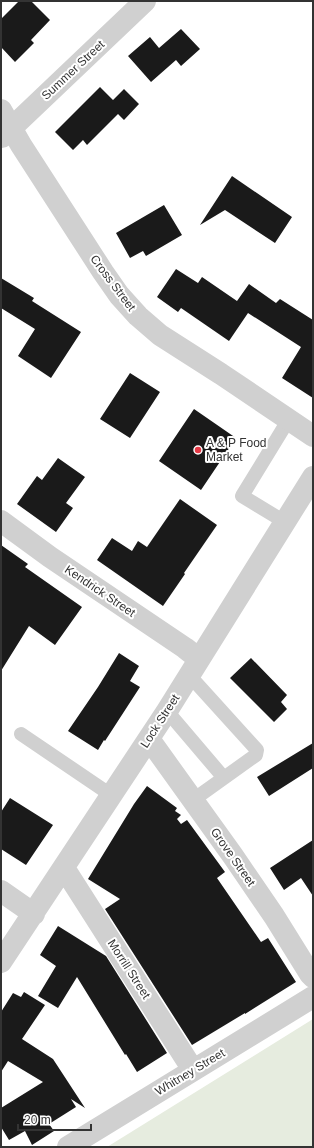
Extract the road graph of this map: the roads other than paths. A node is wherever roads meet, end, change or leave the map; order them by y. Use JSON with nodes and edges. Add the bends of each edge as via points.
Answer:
{"nodes":[{"id":1,"x":145,"y":1,"type":"edge"},
{"id":2,"x":4,"y":126,"type":"edge"},
{"id":3,"x":289,"y":420,"type":"junction"},
{"id":4,"x":313,"y":436,"type":"edge"},
{"id":5,"x":313,"y":477,"type":"edge"},
{"id":6,"x":1,"y":521,"type":"edge"},
{"id":7,"x":285,"y":522,"type":"junction"},
{"id":8,"x":194,"y":667,"type":"junction"},
{"id":9,"x":167,"y":711,"type":"junction"},
{"id":10,"x":21,"y":734,"type":"dead end"},
{"id":11,"x":149,"y":739,"type":"junction"},
{"id":12,"x":224,"y":778,"type":"junction"},
{"id":13,"x":111,"y":795,"type":"junction"},
{"id":14,"x":193,"y":800,"type":"junction"},
{"id":15,"x":64,"y":868,"type":"junction"},
{"id":16,"x":1,"y":892,"type":"edge"},
{"id":17,"x":34,"y":914,"type":"junction"},
{"id":18,"x":1,"y":962,"type":"edge"},
{"id":19,"x":313,"y":977,"type":"edge"},
{"id":20,"x":313,"y":997,"type":"edge"},
{"id":21,"x":193,"y":1070,"type":"junction"},
{"id":22,"x":68,"y":1147,"type":"edge"}],
"edges":[{"from":1,"to":2,"type":"street","name":"Summer Street"},
{"from":2,"to":3,"type":"street","name":"Cross Street","via":[[21,145],[119,296],[138,316],[160,335]]},
{"from":3,"to":4,"type":"street","name":"Cross Street"},
{"from":3,"to":7,"type":"lane","via":[[242,496]]},
{"from":5,"to":7,"type":"street","name":"Lock Street"},
{"from":6,"to":8,"type":"street","name":"Kendrick Street","via":[[185,648]]},
{"from":7,"to":8,"type":"street","name":"Lock Street"},
{"from":8,"to":9,"type":"street","name":"Lock Street"},
{"from":8,"to":12,"type":"lane","via":[[257,750],[256,756]]},
{"from":9,"to":11,"type":"street","name":"Lock Street"},
{"from":9,"to":12,"type":"lane"},
{"from":10,"to":13,"type":"lane"},
{"from":11,"to":13,"type":"street","name":"Lock Street"},
{"from":11,"to":14,"type":"street","name":"Grove Street"},
{"from":12,"to":14,"type":"lane"},
{"from":13,"to":15,"type":"street","name":"Lock Street"},
{"from":14,"to":19,"type":"street","name":"Grove Street"},
{"from":15,"to":17,"type":"street","name":"Lock Street"},
{"from":15,"to":21,"type":"street","name":"Morrill Street"},
{"from":16,"to":17,"type":"street"},
{"from":17,"to":18,"type":"street","name":"Lock Street"},
{"from":20,"to":21,"type":"street","name":"Whitney Street"},
{"from":21,"to":22,"type":"street","name":"Whitney Street"}]}
